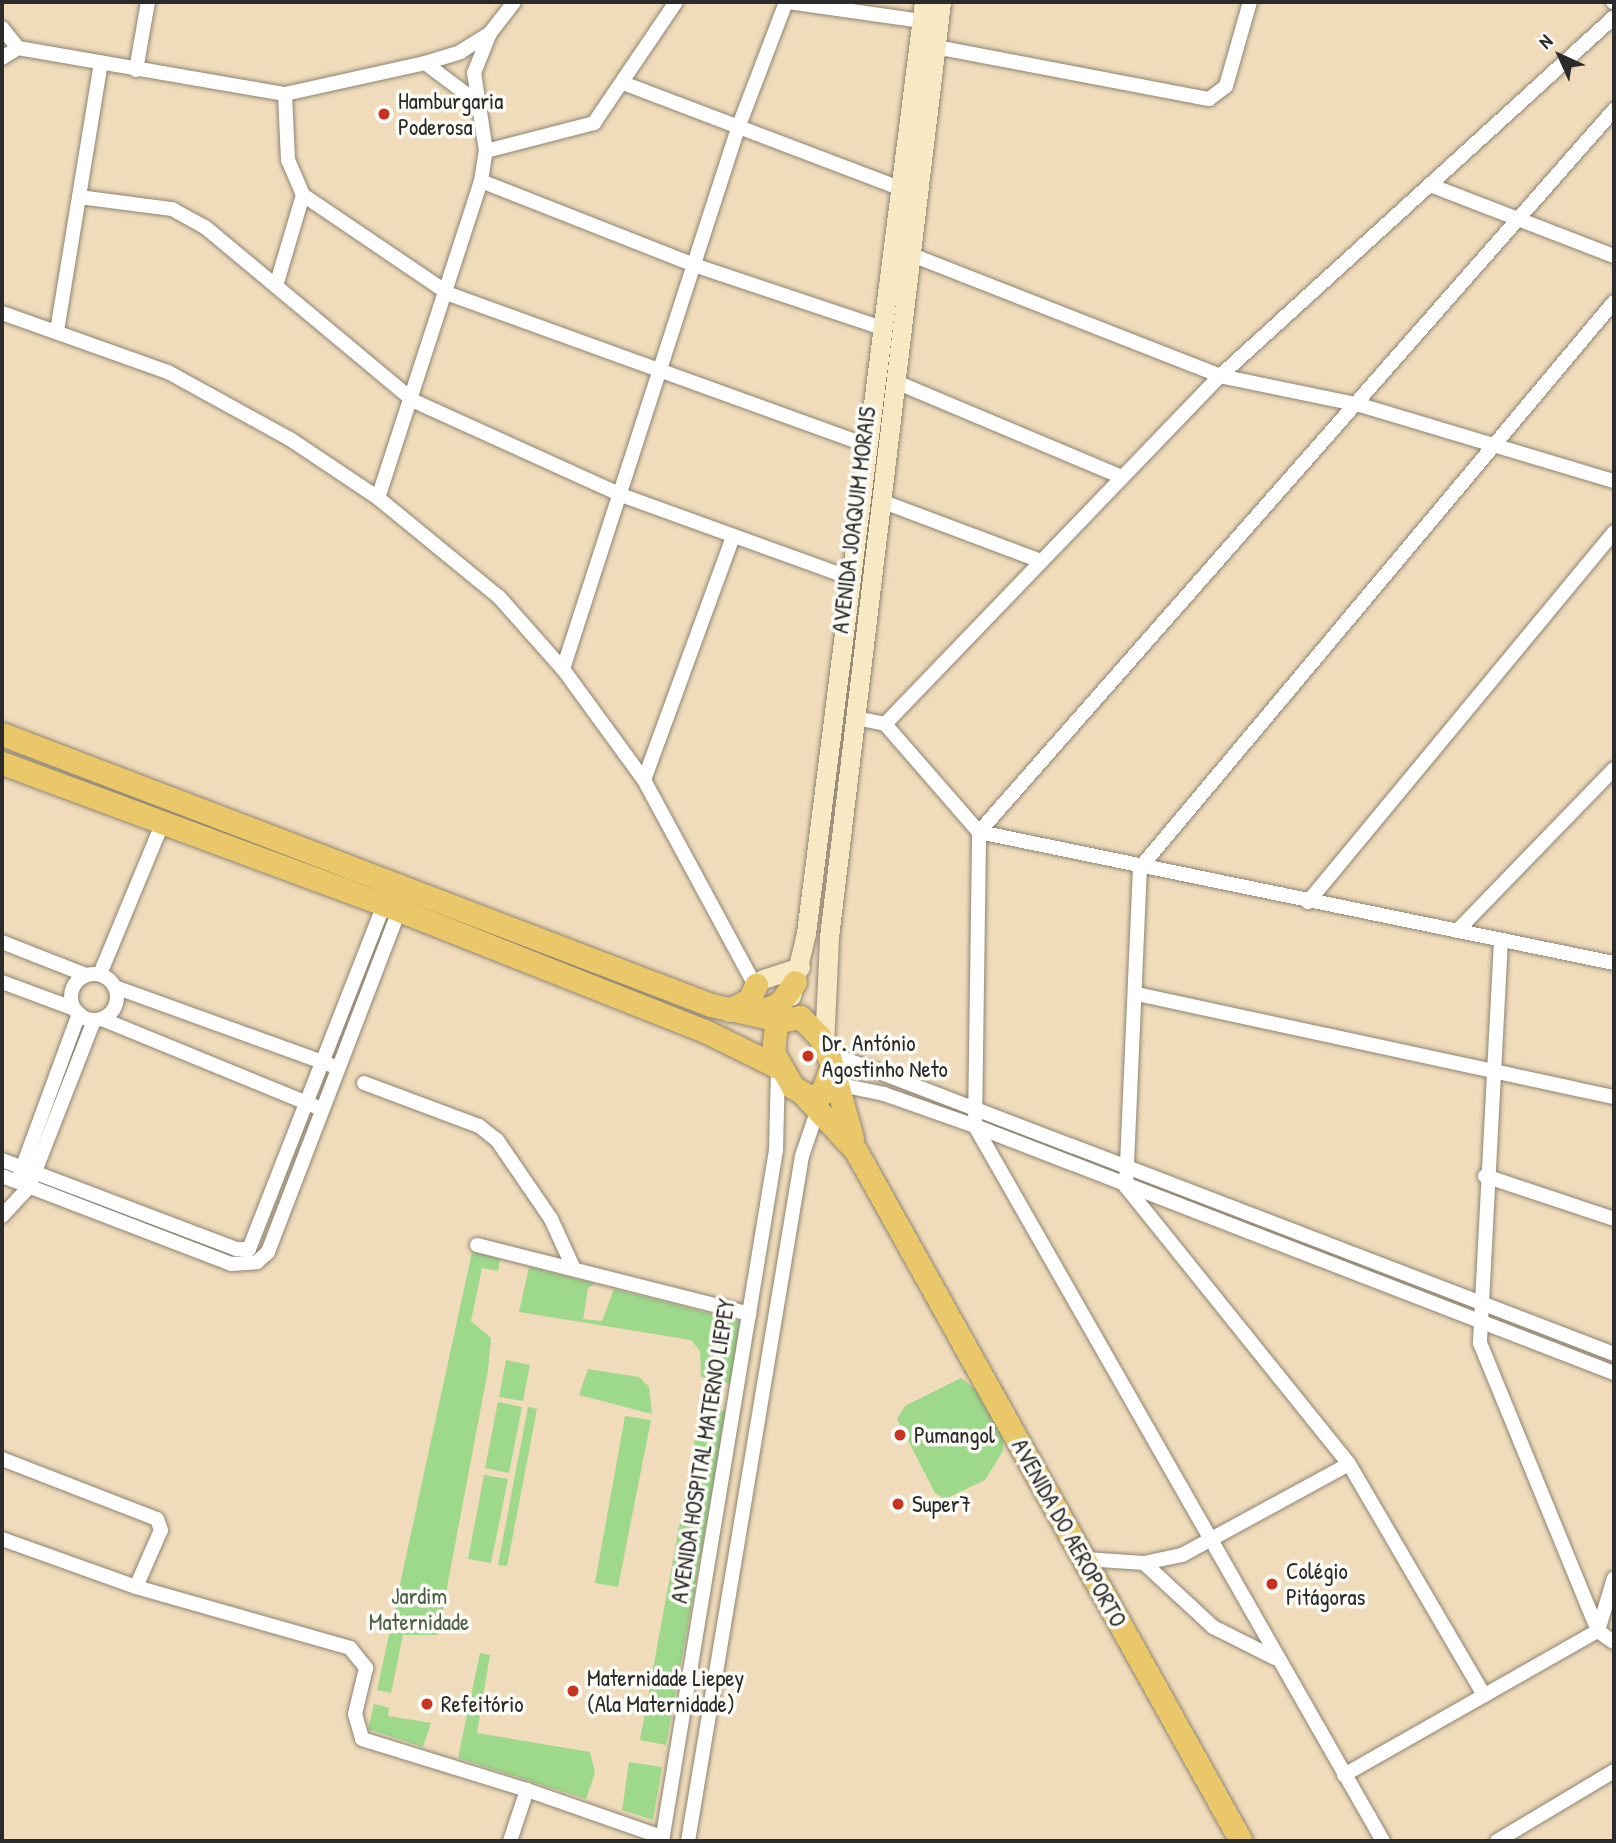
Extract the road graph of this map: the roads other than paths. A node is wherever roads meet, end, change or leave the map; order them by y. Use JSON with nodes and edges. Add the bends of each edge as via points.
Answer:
{"nodes":[{"id":1,"x":148,"y":2,"type":"edge"},
{"id":2,"x":514,"y":2,"type":"edge"},
{"id":3,"x":676,"y":2,"type":"edge"},
{"id":4,"x":787,"y":2,"type":"edge"},
{"id":5,"x":941,"y":2,"type":"edge"},
{"id":6,"x":1251,"y":2,"type":"edge"},
{"id":7,"x":923,"y":11,"type":"edge"},
{"id":8,"x":1614,"y":18,"type":"edge"},
{"id":9,"x":2,"y":28,"type":"edge"},
{"id":10,"x":490,"y":33,"type":"junction"},
{"id":11,"x":936,"y":47,"type":"junction"},
{"id":12,"x":18,"y":48,"type":"junction"},
{"id":13,"x":2,"y":58,"type":"edge"},
{"id":14,"x":101,"y":63,"type":"junction"},
{"id":15,"x":425,"y":63,"type":"junction"},
{"id":16,"x":136,"y":70,"type":"junction"},
{"id":17,"x":623,"y":83,"type":"junction"},
{"id":18,"x":285,"y":94,"type":"junction"},
{"id":19,"x":473,"y":99,"type":"junction"},
{"id":20,"x":1614,"y":110,"type":"edge"},
{"id":21,"x":737,"y":128,"type":"junction"},
{"id":22,"x":486,"y":151,"type":"junction"},
{"id":23,"x":481,"y":181,"type":"junction"},
{"id":24,"x":1430,"y":185,"type":"junction"},
{"id":25,"x":900,"y":188,"type":"junction"},
{"id":26,"x":303,"y":195,"type":"junction"},
{"id":27,"x":79,"y":197,"type":"junction"},
{"id":28,"x":1517,"y":222,"type":"junction"},
{"id":29,"x":912,"y":255,"type":"junction"},
{"id":30,"x":1614,"y":256,"type":"edge"},
{"id":31,"x":697,"y":266,"type":"junction"},
{"id":32,"x":276,"y":286,"type":"junction"},
{"id":33,"x":449,"y":294,"type":"junction"},
{"id":34,"x":1614,"y":302,"type":"edge"},
{"id":35,"x":2,"y":313,"type":"edge"},
{"id":36,"x":882,"y":328,"type":"junction"},
{"id":37,"x":57,"y":331,"type":"junction"},
{"id":38,"x":663,"y":370,"type":"junction"},
{"id":39,"x":1220,"y":376,"type":"junction"},
{"id":40,"x":896,"y":382,"type":"junction"},
{"id":41,"x":414,"y":401,"type":"junction"},
{"id":42,"x":1360,"y":405,"type":"junction"},
{"id":43,"x":867,"y":445,"type":"junction"},
{"id":44,"x":1493,"y":445,"type":"junction"},
{"id":45,"x":1122,"y":477,"type":"junction"},
{"id":46,"x":1614,"y":481,"type":"edge"},
{"id":47,"x":621,"y":495,"type":"junction"},
{"id":48,"x":379,"y":498,"type":"junction"},
{"id":49,"x":881,"y":501,"type":"junction"},
{"id":50,"x":1614,"y":532,"type":"edge"},
{"id":51,"x":732,"y":539,"type":"junction"},
{"id":52,"x":1041,"y":561,"type":"junction"},
{"id":53,"x":849,"y":576,"type":"junction"},
{"id":54,"x":563,"y":668,"type":"junction"},
{"id":55,"x":855,"y":718,"type":"junction"},
{"id":56,"x":885,"y":724,"type":"junction"},
{"id":57,"x":2,"y":734,"type":"edge"},
{"id":58,"x":2,"y":763,"type":"edge"},
{"id":59,"x":1614,"y":769,"type":"edge"},
{"id":60,"x":644,"y":780,"type":"junction"},
{"id":61,"x":163,"y":822,"type":"junction"},
{"id":62,"x":979,"y":832,"type":"junction"},
{"id":63,"x":1140,"y":868,"type":"junction"},
{"id":64,"x":1308,"y":902,"type":"junction"},
{"id":65,"x":391,"y":907,"type":"junction"},
{"id":66,"x":1457,"y":931,"type":"junction"},
{"id":67,"x":1501,"y":940,"type":"junction"},
{"id":68,"x":2,"y":942,"type":"edge"},
{"id":69,"x":1614,"y":963,"type":"edge"},
{"id":70,"x":798,"y":974,"type":"junction"},
{"id":71,"x":93,"y":975,"type":"junction"},
{"id":72,"x":2,"y":982,"type":"edge"},
{"id":73,"x":760,"y":982,"type":"junction"},
{"id":74,"x":115,"y":987,"type":"junction"},
{"id":75,"x":1137,"y":994,"type":"junction"},
{"id":76,"x":87,"y":1015,"type":"junction"},
{"id":77,"x":765,"y":1017,"type":"junction"},
{"id":78,"x":323,"y":1063,"type":"junction"},
{"id":79,"x":1492,"y":1066,"type":"junction"},
{"id":80,"x":778,"y":1067,"type":"junction"},
{"id":81,"x":338,"y":1068,"type":"junction"},
{"id":82,"x":825,"y":1078,"type":"junction"},
{"id":83,"x":364,"y":1083,"type":"dead end"},
{"id":84,"x":1614,"y":1097,"type":"edge"},
{"id":85,"x":308,"y":1103,"type":"junction"},
{"id":86,"x":976,"y":1108,"type":"junction"},
{"id":87,"x":322,"y":1109,"type":"junction"},
{"id":88,"x":975,"y":1126,"type":"junction"},
{"id":89,"x":2,"y":1160,"type":"edge"},
{"id":90,"x":1129,"y":1165,"type":"junction"},
{"id":91,"x":29,"y":1170,"type":"junction"},
{"id":92,"x":2,"y":1176,"type":"edge"},
{"id":93,"x":1485,"y":1176,"type":"junction"},
{"id":94,"x":1126,"y":1187,"type":"junction"},
{"id":95,"x":21,"y":1188,"type":"junction"},
{"id":96,"x":2,"y":1216,"type":"edge"},
{"id":97,"x":1614,"y":1219,"type":"edge"},
{"id":98,"x":477,"y":1245,"type":"dead end"},
{"id":99,"x":249,"y":1249,"type":"junction"},
{"id":100,"x":257,"y":1262,"type":"junction"},
{"id":101,"x":574,"y":1269,"type":"junction"},
{"id":102,"x":1480,"y":1302,"type":"junction"},
{"id":103,"x":749,"y":1314,"type":"junction"},
{"id":104,"x":1480,"y":1322,"type":"junction"},
{"id":105,"x":1614,"y":1354,"type":"edge"},
{"id":106,"x":1614,"y":1373,"type":"edge"},
{"id":107,"x":735,"y":1401,"type":"junction"},
{"id":108,"x":761,"y":1407,"type":"junction"},
{"id":109,"x":2,"y":1458,"type":"edge"},
{"id":110,"x":1349,"y":1464,"type":"junction"},
{"id":111,"x":2,"y":1539,"type":"edge"},
{"id":112,"x":1208,"y":1543,"type":"junction"},
{"id":113,"x":1085,"y":1559,"type":"junction"},
{"id":114,"x":1144,"y":1563,"type":"junction"},
{"id":115,"x":1614,"y":1578,"type":"edge"},
{"id":116,"x":136,"y":1587,"type":"junction"},
{"id":117,"x":1598,"y":1631,"type":"junction"},
{"id":118,"x":1614,"y":1643,"type":"edge"},
{"id":119,"x":1275,"y":1658,"type":"junction"},
{"id":120,"x":1484,"y":1695,"type":"junction"},
{"id":121,"x":1614,"y":1771,"type":"edge"},
{"id":122,"x":1344,"y":1775,"type":"junction"},
{"id":123,"x":527,"y":1790,"type":"junction"},
{"id":124,"x":662,"y":1839,"type":"edge"},
{"id":125,"x":510,"y":1841,"type":"edge"},
{"id":126,"x":688,"y":1841,"type":"edge"},
{"id":127,"x":1241,"y":1841,"type":"edge"},
{"id":128,"x":1383,"y":1841,"type":"edge"},
{"id":129,"x":1497,"y":1841,"type":"edge"}],
"edges":[{"from":1,"to":16,"type":"street"},
{"from":2,"to":10,"type":"street"},
{"from":3,"to":17,"type":"street"},
{"from":4,"to":7,"type":"street"},
{"from":4,"to":21,"type":"street"},
{"from":5,"to":11,"type":"street","name":"AVENIDA JOAQUIM MORAIS"},
{"from":6,"to":11,"type":"street","via":[[1226,86],[1209,99]]},
{"from":7,"to":25,"type":"street","name":"AVENIDA JOAQUIM MORAIS"},
{"from":8,"to":24,"type":"street"},
{"from":9,"to":12,"type":"street"},
{"from":10,"to":15,"type":"street","via":[[460,52]]},
{"from":10,"to":19,"type":"street","via":[[479,55]]},
{"from":11,"to":29,"type":"street","name":"AVENIDA JOAQUIM MORAIS"},
{"from":12,"to":13,"type":"street"},
{"from":12,"to":14,"type":"street"},
{"from":14,"to":16,"type":"street"},
{"from":14,"to":27,"type":"street"},
{"from":15,"to":18,"type":"street"},
{"from":15,"to":19,"type":"street"},
{"from":16,"to":18,"type":"street"},
{"from":17,"to":21,"type":"street"},
{"from":17,"to":22,"type":"street","via":[[594,123]]},
{"from":18,"to":26,"type":"street","via":[[288,160]]},
{"from":19,"to":22,"type":"street"},
{"from":20,"to":28,"type":"street"},
{"from":21,"to":25,"type":"street"},
{"from":21,"to":31,"type":"street"},
{"from":22,"to":23,"type":"street"},
{"from":23,"to":31,"type":"street"},
{"from":23,"to":33,"type":"street"},
{"from":24,"to":28,"type":"street"},
{"from":24,"to":39,"type":"street"},
{"from":25,"to":36,"type":"street","name":"AVENIDA JOAQUIM MORAIS"},
{"from":26,"to":32,"type":"street"},
{"from":26,"to":33,"type":"street"},
{"from":27,"to":32,"type":"street","via":[[172,209],[205,227]]},
{"from":27,"to":37,"type":"street"},
{"from":28,"to":30,"type":"street"},
{"from":28,"to":42,"type":"street"},
{"from":29,"to":39,"type":"street"},
{"from":29,"to":40,"type":"street","name":"AVENIDA JOAQUIM MORAIS"},
{"from":31,"to":36,"type":"street"},
{"from":31,"to":38,"type":"street"},
{"from":32,"to":41,"type":"street"},
{"from":33,"to":38,"type":"street"},
{"from":33,"to":41,"type":"street"},
{"from":34,"to":44,"type":"street"},
{"from":35,"to":37,"type":"street"},
{"from":36,"to":43,"type":"street","name":"AVENIDA JOAQUIM MORAIS"},
{"from":37,"to":48,"type":"street","via":[[169,372]]},
{"from":38,"to":43,"type":"street"},
{"from":38,"to":47,"type":"street"},
{"from":39,"to":42,"type":"street"},
{"from":39,"to":45,"type":"street"},
{"from":40,"to":45,"type":"street"},
{"from":40,"to":49,"type":"street","name":"AVENIDA JOAQUIM MORAIS"},
{"from":41,"to":47,"type":"street"},
{"from":41,"to":48,"type":"street"},
{"from":42,"to":44,"type":"street"},
{"from":42,"to":62,"type":"street"},
{"from":43,"to":53,"type":"street","name":"AVENIDA JOAQUIM MORAIS"},
{"from":44,"to":46,"type":"street"},
{"from":44,"to":63,"type":"street"},
{"from":45,"to":52,"type":"street"},
{"from":47,"to":51,"type":"street"},
{"from":47,"to":54,"type":"street"},
{"from":48,"to":54,"type":"street","via":[[499,597]]},
{"from":49,"to":52,"type":"street"},
{"from":49,"to":55,"type":"street","name":"AVENIDA JOAQUIM MORAIS"},
{"from":50,"to":64,"type":"street"},
{"from":51,"to":53,"type":"street"},
{"from":51,"to":60,"type":"street"},
{"from":52,"to":56,"type":"street"},
{"from":53,"to":70,"type":"street","name":"AVENIDA JOAQUIM MORAIS"},
{"from":54,"to":60,"type":"street"},
{"from":55,"to":56,"type":"street"},
{"from":55,"to":82,"type":"street","name":"AVENIDA JOAQUIM MORAIS","via":[[829,937]]},
{"from":56,"to":62,"type":"street"},
{"from":57,"to":77,"type":"main road"},
{"from":58,"to":61,"type":"main road"},
{"from":59,"to":66,"type":"street"},
{"from":60,"to":73,"type":"street"},
{"from":61,"to":65,"type":"main road"},
{"from":61,"to":71,"type":"street"},
{"from":62,"to":63,"type":"street"},
{"from":62,"to":86,"type":"street"},
{"from":63,"to":64,"type":"street"},
{"from":63,"to":75,"type":"street"},
{"from":64,"to":66,"type":"street"},
{"from":65,"to":78,"type":"street"},
{"from":65,"to":80,"type":"main road","via":[[705,1031]]},
{"from":65,"to":81,"type":"street"},
{"from":66,"to":67,"type":"street"},
{"from":67,"to":69,"type":"street"},
{"from":67,"to":79,"type":"street"},
{"from":68,"to":71,"type":"street"},
{"from":70,"to":73,"type":"street"},
{"from":70,"to":77,"type":"main road"},
{"from":71,"to":74,"type":"street"},
{"from":71,"to":76,"type":"street","via":[[74,986]]},
{"from":72,"to":76,"type":"street"},
{"from":73,"to":77,"type":"street"},
{"from":73,"to":77,"type":"main road","via":[[749,1000]]},
{"from":74,"to":76,"type":"street","via":[[117,1002]]},
{"from":74,"to":78,"type":"street"},
{"from":75,"to":79,"type":"street"},
{"from":75,"to":90,"type":"street"},
{"from":76,"to":85,"type":"street"},
{"from":76,"to":91,"type":"street"},
{"from":77,"to":80,"type":"main road"},
{"from":77,"to":82,"type":"main road","via":[[806,1021]]},
{"from":78,"to":81,"type":"street"},
{"from":78,"to":85,"type":"street"},
{"from":79,"to":84,"type":"street"},
{"from":79,"to":93,"type":"street"},
{"from":80,"to":82,"type":"main road"},
{"from":80,"to":103,"type":"street","name":"AVENIDA HOSPITAL MATERNO LIEPEY","via":[[776,1150]]},
{"from":81,"to":87,"type":"street"},
{"from":82,"to":86,"type":"street"},
{"from":82,"to":88,"type":"street"},
{"from":82,"to":108,"type":"street","via":[[802,1156]]},
{"from":82,"to":113,"type":"main road","name":"AVENIDA DO AEROPORTO","via":[[856,1151]]},
{"from":83,"to":101,"type":"street","via":[[479,1126],[498,1140],[551,1219]]},
{"from":85,"to":87,"type":"street"},
{"from":85,"to":99,"type":"street"},
{"from":86,"to":88,"type":"street"},
{"from":86,"to":90,"type":"street"},
{"from":87,"to":100,"type":"street","via":[[268,1252]]},
{"from":88,"to":94,"type":"street"},
{"from":88,"to":112,"type":"street"},
{"from":89,"to":91,"type":"street"},
{"from":90,"to":94,"type":"street"},
{"from":90,"to":102,"type":"street"},
{"from":91,"to":95,"type":"street"},
{"from":91,"to":99,"type":"street","via":[[236,1249]]},
{"from":92,"to":95,"type":"street"},
{"from":93,"to":97,"type":"street"},
{"from":93,"to":102,"type":"street"},
{"from":94,"to":104,"type":"street"},
{"from":94,"to":110,"type":"street"},
{"from":95,"to":96,"type":"street"},
{"from":95,"to":100,"type":"street","via":[[231,1264]]},
{"from":98,"to":101,"type":"street"},
{"from":99,"to":100,"type":"street"},
{"from":101,"to":103,"type":"street"},
{"from":102,"to":104,"type":"street"},
{"from":102,"to":105,"type":"street"},
{"from":103,"to":107,"type":"street","name":"AVENIDA HOSPITAL MATERNO LIEPEY"},
{"from":104,"to":106,"type":"street"},
{"from":104,"to":117,"type":"street","via":[[1480,1343]]},
{"from":107,"to":108,"type":"street"},
{"from":107,"to":124,"type":"street","name":"AVENIDA HOSPITAL MATERNO LIEPEY"},
{"from":108,"to":126,"type":"street"},
{"from":109,"to":116,"type":"street","via":[[157,1519],[161,1530]]},
{"from":110,"to":112,"type":"street"},
{"from":110,"to":120,"type":"street"},
{"from":111,"to":116,"type":"street"},
{"from":112,"to":114,"type":"street"},
{"from":112,"to":119,"type":"street"},
{"from":113,"to":114,"type":"street"},
{"from":113,"to":127,"type":"main road","name":"AVENIDA DO AEROPORTO"},
{"from":114,"to":119,"type":"street","via":[[1213,1627]]},
{"from":115,"to":117,"type":"street"},
{"from":116,"to":123,"type":"street","via":[[350,1648],[366,1668],[355,1714],[362,1739]]},
{"from":117,"to":118,"type":"street"},
{"from":117,"to":120,"type":"street"},
{"from":119,"to":122,"type":"street"},
{"from":120,"to":122,"type":"street"},
{"from":121,"to":129,"type":"street"},
{"from":122,"to":128,"type":"street"},
{"from":123,"to":124,"type":"street"},
{"from":123,"to":125,"type":"street"}]}
